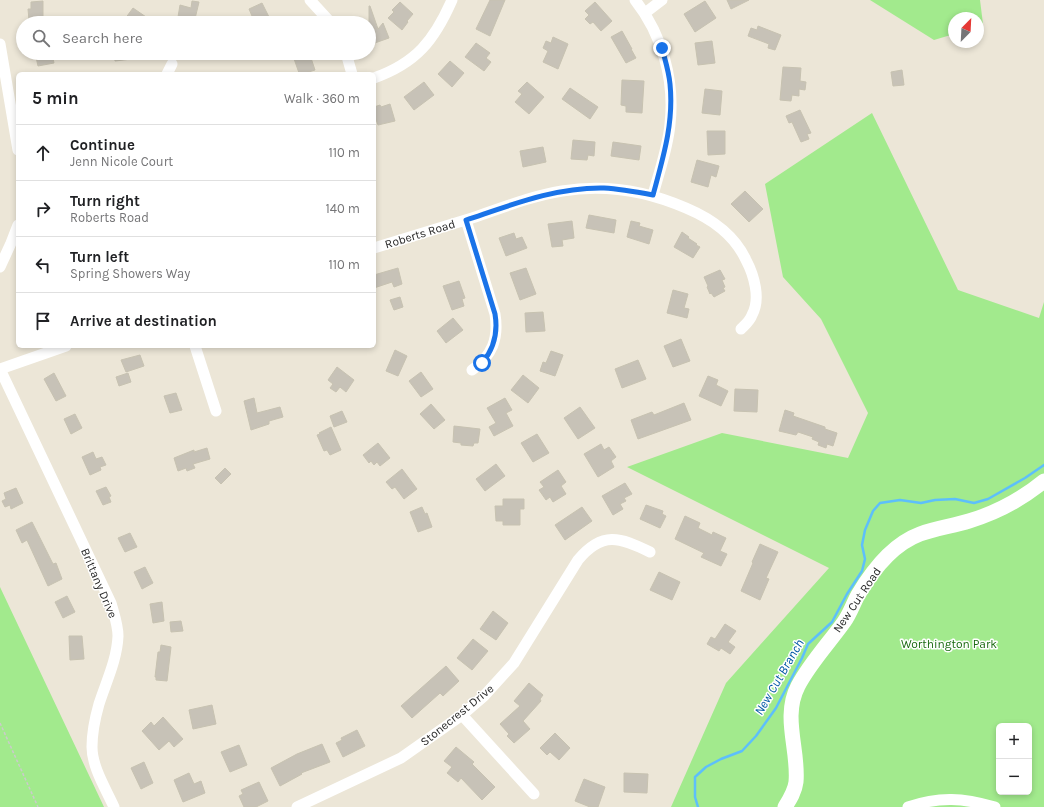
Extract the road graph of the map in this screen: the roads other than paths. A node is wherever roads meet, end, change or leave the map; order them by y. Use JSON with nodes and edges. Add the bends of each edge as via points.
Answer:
{"nodes":[{"id":1,"x":310,"y":0,"type":"edge"},
{"id":2,"x":452,"y":0,"type":"edge"},
{"id":3,"x":635,"y":0,"type":"edge"},
{"id":4,"x":662,"y":0,"type":"edge"},
{"id":5,"x":645,"y":12,"type":"junction"},
{"id":6,"x":325,"y":16,"type":"edge"},
{"id":7,"x":0,"y":44,"type":"edge"},
{"id":8,"x":348,"y":60,"type":"edge"},
{"id":9,"x":351,"y":72,"type":"edge"},
{"id":10,"x":376,"y":77,"type":"edge"},
{"id":11,"x":16,"y":138,"type":"edge"},
{"id":12,"x":653,"y":195,"type":"junction"},
{"id":13,"x":466,"y":220,"type":"junction"},
{"id":14,"x":16,"y":231,"type":"edge"},
{"id":15,"x":376,"y":247,"type":"edge"},
{"id":16,"x":0,"y":267,"type":"edge"},
{"id":17,"x":741,"y":329,"type":"dead end"},
{"id":18,"x":60,"y":348,"type":"edge"},
{"id":19,"x":196,"y":348,"type":"edge"},
{"id":20,"x":0,"y":369,"type":"edge"},
{"id":21,"x":472,"y":370,"type":"dead end"},
{"id":22,"x":216,"y":411,"type":"dead end"},
{"id":23,"x":1044,"y":481,"type":"edge"},
{"id":24,"x":650,"y":552,"type":"dead end"},
{"id":25,"x":462,"y":714,"type":"junction"},
{"id":26,"x":534,"y":794,"type":"dead end"},
{"id":27,"x":114,"y":807,"type":"edge"},
{"id":28,"x":297,"y":807,"type":"edge"},
{"id":29,"x":785,"y":807,"type":"edge"},
{"id":30,"x":908,"y":807,"type":"edge"},
{"id":31,"x":995,"y":807,"type":"edge"}],
"edges":[{"from":1,"to":6,"type":"street"},
{"from":2,"to":10,"type":"street","via":[[441,23],[425,46],[401,66]]},
{"from":3,"to":5,"type":"street"},
{"from":4,"to":5,"type":"street"},
{"from":5,"to":12,"type":"street","via":[[662,48],[670,83],[671,104],[667,143]]},
{"from":7,"to":11,"type":"street"},
{"from":8,"to":9,"type":"street"},
{"from":12,"to":13,"type":"street","name":"Roberts Road","via":[[605,188],[562,191],[534,197]]},
{"from":12,"to":17,"type":"street","name":"Roberts Road","via":[[711,220],[724,229],[743,254],[755,283],[756,297],[753,315]]},
{"from":13,"to":15,"type":"street","name":"Roberts Road"},
{"from":13,"to":21,"type":"street","via":[[497,326],[491,350],[482,363]]},
{"from":14,"to":16,"type":"street"},
{"from":18,"to":20,"type":"street"},
{"from":19,"to":22,"type":"street"},
{"from":20,"to":27,"type":"street","name":"Brittany Drive","via":[[111,603],[116,620],[117,647],[99,705],[92,748],[96,766]]},
{"from":23,"to":29,"type":"street","name":"New Cut Road","via":[[1018,500],[994,512],[919,534],[892,551],[876,570],[858,594],[845,621],[797,688],[792,714],[796,782],[793,794]]},
{"from":24,"to":25,"type":"street","name":"Stonecrest Drive","via":[[624,540],[605,540],[594,544],[578,560],[514,663],[484,696]]},
{"from":25,"to":26,"type":"street"},
{"from":25,"to":28,"type":"street","name":"Stonecrest Drive","via":[[401,758]]},
{"from":30,"to":31,"type":"street","via":[[924,802],[953,799]]}]}
